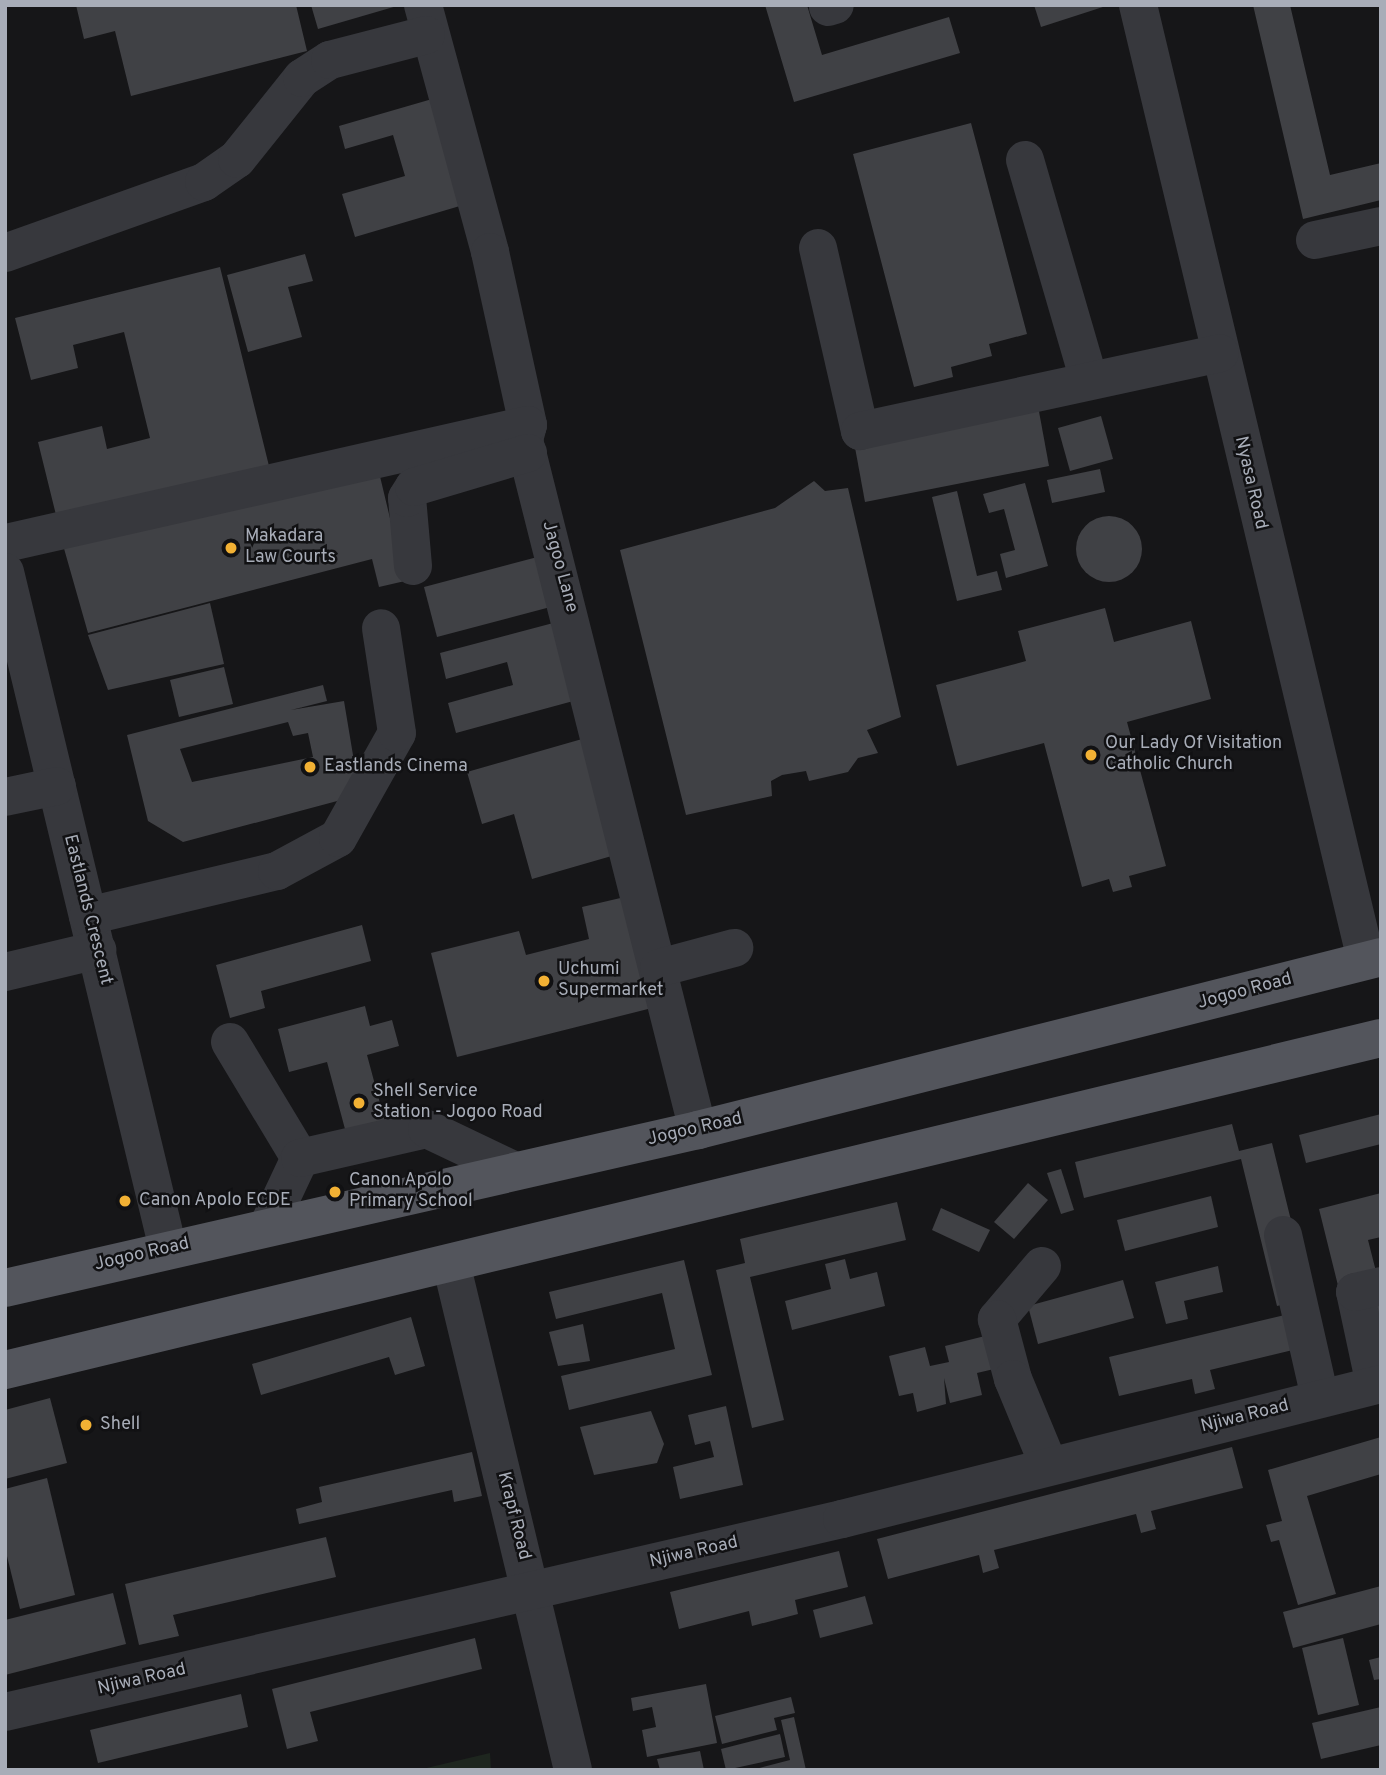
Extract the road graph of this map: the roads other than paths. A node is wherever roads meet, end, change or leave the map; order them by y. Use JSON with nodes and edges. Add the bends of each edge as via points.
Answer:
{"nodes":[{"id":1,"x":1139,"y":5,"type":"edge"},
{"id":2,"x":425,"y":20,"type":"edge"},
{"id":3,"x":1026,"y":160,"type":"dead end"},
{"id":4,"x":1381,"y":226,"type":"edge"},
{"id":5,"x":1315,"y":240,"type":"dead end"},
{"id":6,"x":818,"y":248,"type":"dead end"},
{"id":7,"x":5,"y":253,"type":"edge"},
{"id":8,"x":1220,"y":353,"type":"junction"},
{"id":9,"x":1090,"y":382,"type":"junction"},
{"id":10,"x":528,"y":439,"type":"junction"},
{"id":11,"x":6,"y":542,"type":"edge"},
{"id":12,"x":5,"y":551,"type":"edge"},
{"id":13,"x":413,"y":566,"type":"dead end"},
{"id":14,"x":5,"y":572,"type":"edge"},
{"id":15,"x":381,"y":628,"type":"dead end"},
{"id":16,"x":57,"y":786,"type":"junction"},
{"id":17,"x":5,"y":797,"type":"edge"},
{"id":18,"x":92,"y":933,"type":"junction"},
{"id":19,"x":734,"y":948,"type":"dead end"},
{"id":20,"x":1373,"y":958,"type":"edge"},
{"id":21,"x":659,"y":968,"type":"junction"},
{"id":22,"x":5,"y":972,"type":"edge"},
{"id":23,"x":1381,"y":1038,"type":"edge"},
{"id":24,"x":230,"y":1042,"type":"dead end"},
{"id":25,"x":698,"y":1130,"type":"junction"},
{"id":26,"x":300,"y":1158,"type":"junction"},
{"id":27,"x":515,"y":1171,"type":"junction"},
{"id":28,"x":268,"y":1226,"type":"junction"},
{"id":29,"x":1283,"y":1235,"type":"dead end"},
{"id":30,"x":168,"y":1249,"type":"junction"},
{"id":31,"x":451,"y":1264,"type":"junction"},
{"id":32,"x":1042,"y":1266,"type":"dead end"},
{"id":33,"x":1381,"y":1286,"type":"edge"},
{"id":34,"x":5,"y":1288,"type":"edge"},
{"id":35,"x":5,"y":1370,"type":"edge"},
{"id":36,"x":1378,"y":1384,"type":"edge"},
{"id":37,"x":1321,"y":1398,"type":"junction"},
{"id":38,"x":1049,"y":1466,"type":"junction"},
{"id":39,"x":531,"y":1590,"type":"junction"},
{"id":40,"x":5,"y":1712,"type":"edge"},
{"id":41,"x":573,"y":1770,"type":"edge"}],
"edges":[{"from":1,"to":8,"type":"street","name":"Nyasa Road"},
{"from":2,"to":7,"type":"street","via":[[330,60],[302,78],[237,159],[204,182]]},
{"from":2,"to":10,"type":"street","name":"Jagoo Lane","via":[[465,150]]},
{"from":3,"to":9,"type":"street"},
{"from":4,"to":5,"type":"street"},
{"from":6,"to":9,"type":"street","via":[[860,431]]},
{"from":8,"to":9,"type":"street"},
{"from":8,"to":20,"type":"street","name":"Nyasa Road"},
{"from":10,"to":11,"type":"street"},
{"from":10,"to":13,"type":"street","via":[[414,487],[407,498]]},
{"from":10,"to":21,"type":"street","name":"Jagoo Lane"},
{"from":11,"to":12,"type":"street"},
{"from":14,"to":16,"type":"street","name":"Eastlands Crescent"},
{"from":15,"to":18,"type":"street","via":[[397,733],[338,838],[277,871]]},
{"from":16,"to":17,"type":"street"},
{"from":16,"to":18,"type":"street","name":"Eastlands Crescent"},
{"from":18,"to":22,"type":"street"},
{"from":18,"to":30,"type":"street","name":"Eastlands Crescent"},
{"from":19,"to":21,"type":"street"},
{"from":20,"to":25,"type":"main road","name":"Jogoo Road"},
{"from":21,"to":25,"type":"street","name":"Jagoo Lane"},
{"from":23,"to":31,"type":"main road"},
{"from":24,"to":26,"type":"street"},
{"from":25,"to":27,"type":"main road","name":"Jogoo Road"},
{"from":26,"to":27,"type":"street","via":[[427,1129]]},
{"from":26,"to":28,"type":"street"},
{"from":27,"to":28,"type":"main road","name":"Jogoo Road"},
{"from":28,"to":30,"type":"main road","name":"Jogoo Road"},
{"from":29,"to":37,"type":"street"},
{"from":30,"to":34,"type":"main road","name":"Jogoo Road"},
{"from":31,"to":35,"type":"main road"},
{"from":31,"to":39,"type":"street","name":"Krapf Road"},
{"from":32,"to":38,"type":"street","via":[[997,1319],[1013,1379]]},
{"from":33,"to":36,"type":"street","via":[[1355,1292]]},
{"from":36,"to":37,"type":"street","name":"Njiwa Road"},
{"from":37,"to":38,"type":"street","name":"Njiwa Road"},
{"from":38,"to":39,"type":"street","name":"Njiwa Road"},
{"from":39,"to":40,"type":"street","name":"Njiwa Road"},
{"from":39,"to":41,"type":"street","name":"Krapf Road"}]}
